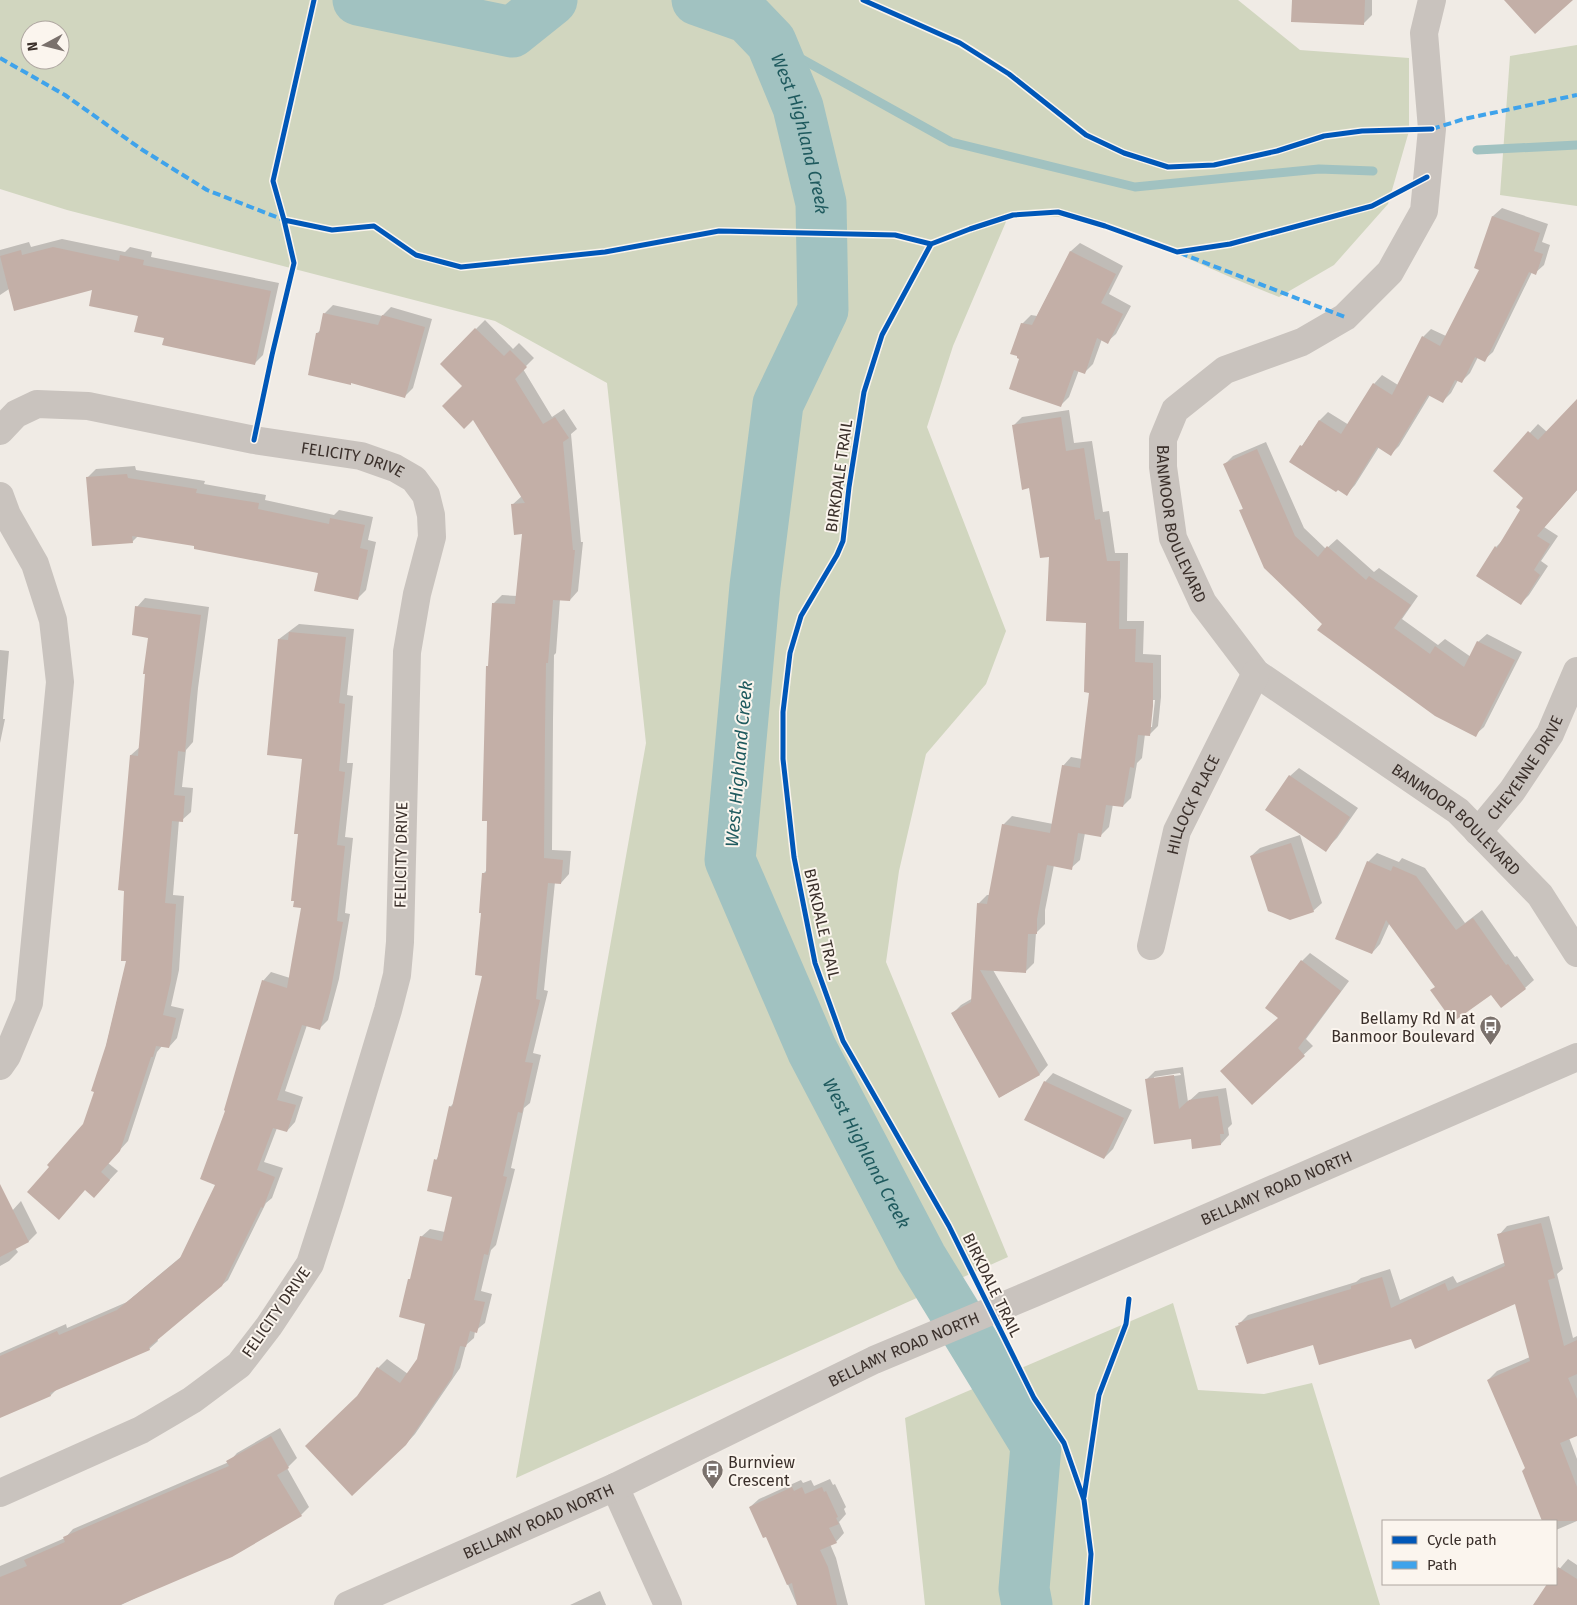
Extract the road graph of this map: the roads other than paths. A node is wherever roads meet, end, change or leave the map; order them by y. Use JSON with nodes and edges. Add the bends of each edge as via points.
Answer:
{"nodes":[{"id":1,"x":1432,"y":0,"type":"edge"},
{"id":2,"x":0,"y":431,"type":"edge"},
{"id":3,"x":0,"y":496,"type":"edge"},
{"id":4,"x":1577,"y":671,"type":"edge"},
{"id":5,"x":1256,"y":672,"type":"junction"},
{"id":6,"x":1478,"y":832,"type":"junction"},
{"id":7,"x":1151,"y":946,"type":"dead end"},
{"id":8,"x":1577,"y":953,"type":"edge"},
{"id":9,"x":1577,"y":1057,"type":"edge"},
{"id":10,"x":0,"y":1066,"type":"edge"},
{"id":11,"x":615,"y":1486,"type":"junction"},
{"id":12,"x":0,"y":1493,"type":"edge"},
{"id":13,"x":348,"y":1605,"type":"edge"},
{"id":14,"x":668,"y":1605,"type":"edge"}],
"edges":[{"from":1,"to":5,"type":"street","name":"BANMOOR BOULEVARD","via":[[1424,33],[1432,129],[1424,211],[1390,272],[1345,317],[1302,342],[1225,370],[1175,410],[1163,439],[1162,467],[1173,538],[1203,603]]},
{"from":2,"to":12,"type":"street","name":"FELICITY DRIVE","via":[[16,414],[37,404],[88,406],[254,440],[361,456],[396,468],[414,479],[426,495],[432,515],[432,538],[417,594],[407,652],[400,942],[396,975],[310,1264],[239,1365],[192,1400],[141,1430]]},
{"from":3,"to":10,"type":"street","via":[[7,515],[36,564],[53,620],[60,682],[28,1003]]},
{"from":4,"to":6,"type":"street","name":"CHEYENNE DRIVE","via":[[1550,734],[1512,791]]},
{"from":5,"to":6,"type":"street","name":"BANMOOR BOULEVARD","via":[[1458,811]]},
{"from":5,"to":7,"type":"street","name":"HILLOCK PLACE","via":[[1176,831]]},
{"from":6,"to":8,"type":"street","name":"BANMOOR BOULEVARD","via":[[1540,895]]},
{"from":9,"to":11,"type":"street","name":"BELLAMY ROAD NORTH","via":[[874,1360]]},
{"from":11,"to":13,"type":"street","name":"BELLAMY ROAD NORTH"},
{"from":11,"to":14,"type":"street"}]}
